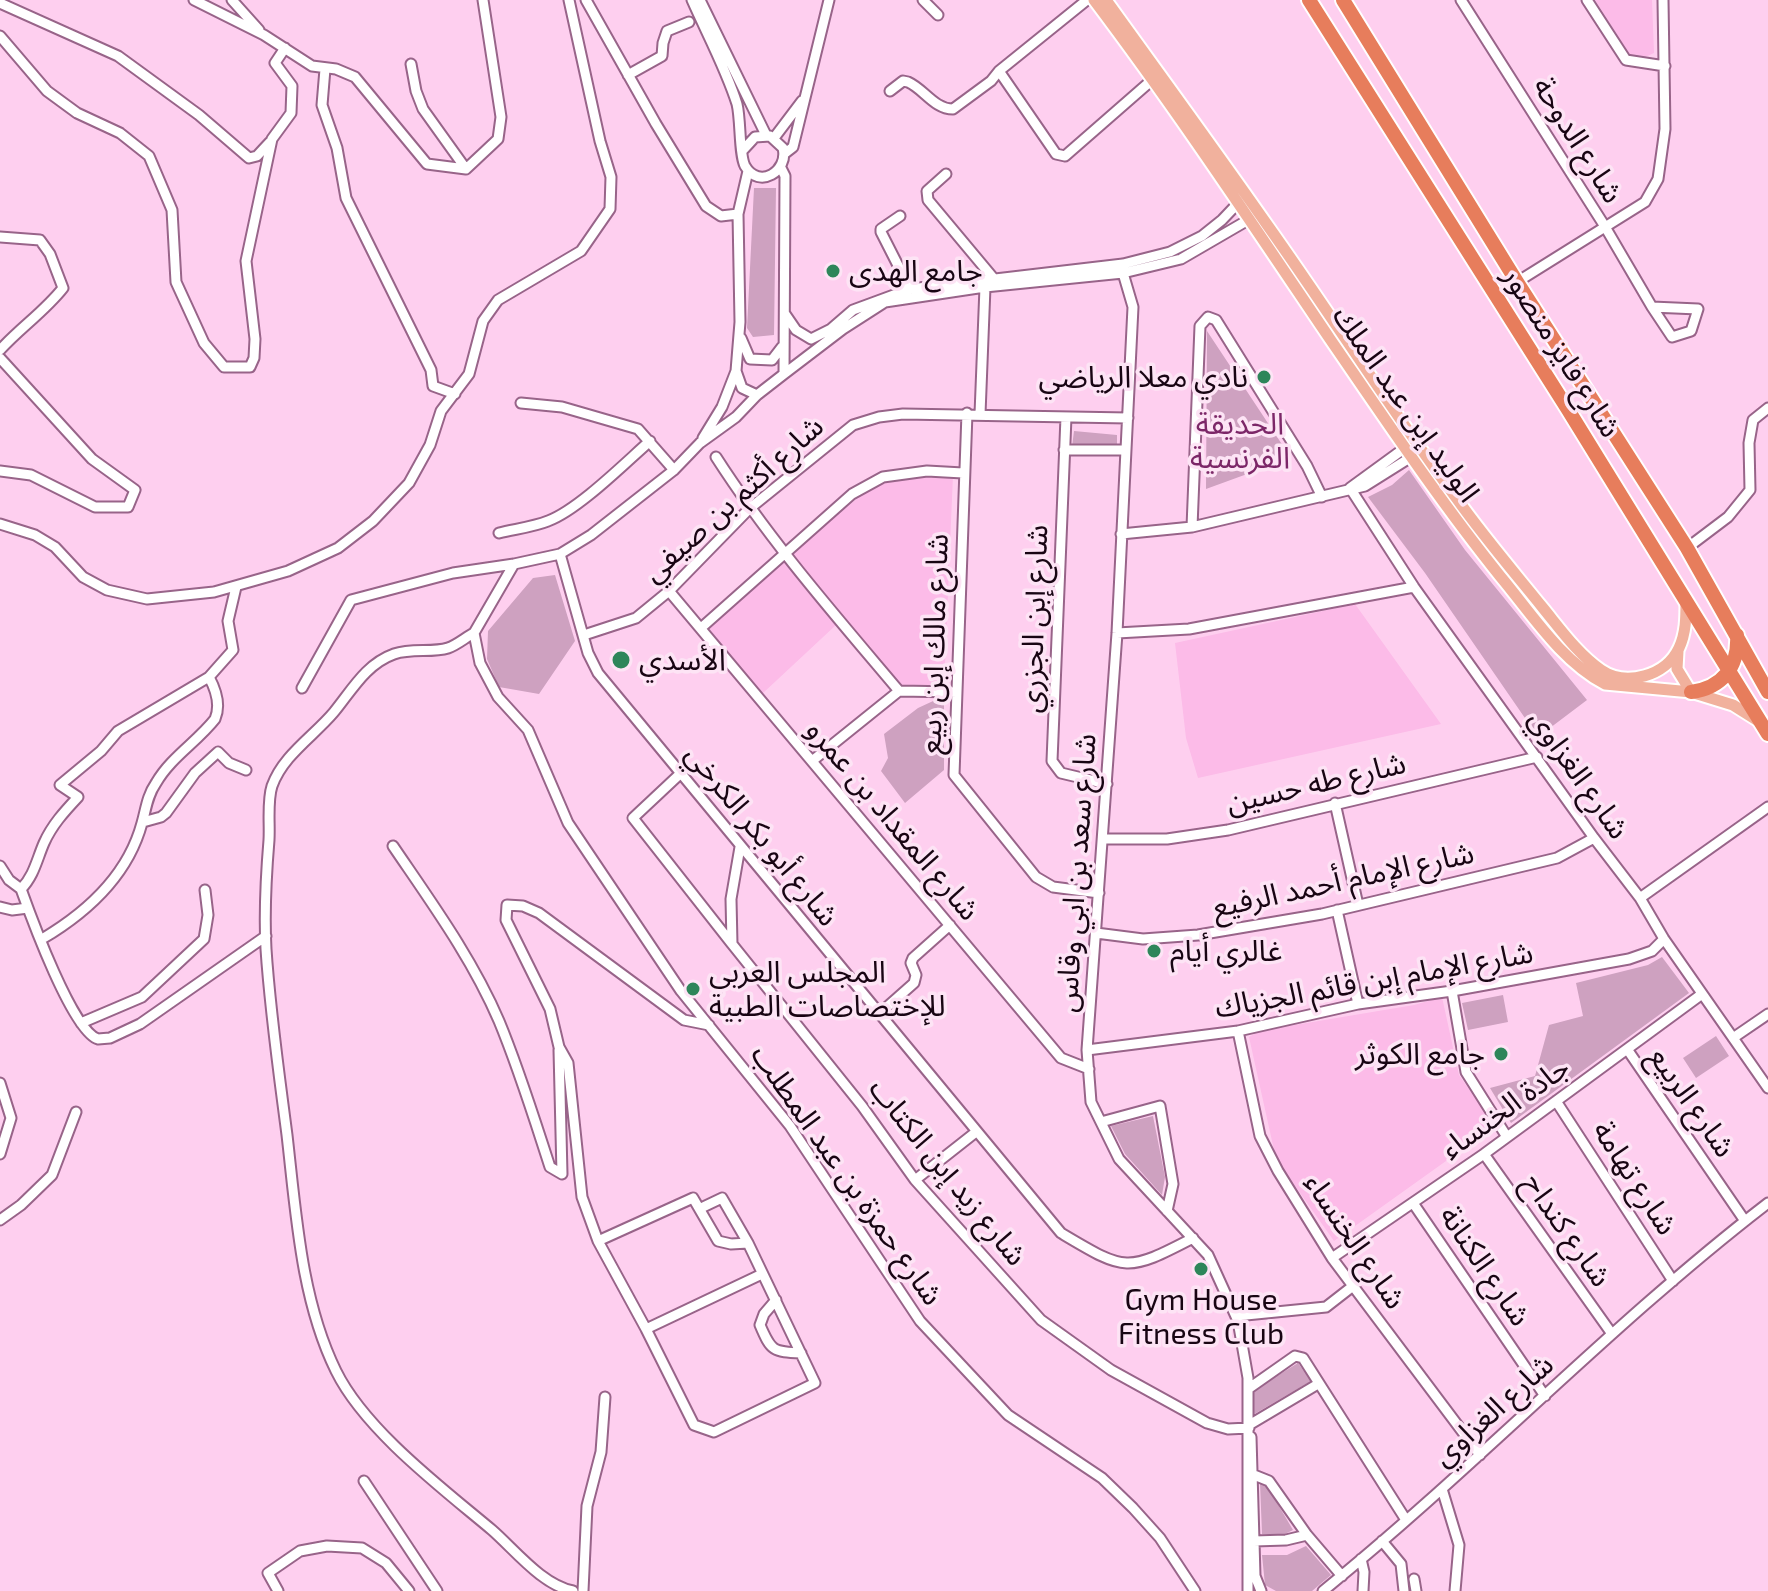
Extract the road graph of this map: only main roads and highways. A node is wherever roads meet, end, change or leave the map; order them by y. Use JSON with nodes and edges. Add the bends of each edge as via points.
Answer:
{"nodes":[{"id":1,"x":1094,"y":0,"type":"edge"},
{"id":2,"x":1106,"y":0,"type":"edge"},
{"id":3,"x":1309,"y":0,"type":"edge"},
{"id":4,"x":1343,"y":0,"type":"edge"},
{"id":5,"x":1242,"y":198,"type":"junction"},
{"id":6,"x":1413,"y":449,"type":"junction"},
{"id":7,"x":1686,"y":601,"type":"junction"},
{"id":8,"x":1737,"y":633,"type":"junction"},
{"id":9,"x":1678,"y":651,"type":"junction"},
{"id":10,"x":1728,"y":672,"type":"junction"},
{"id":11,"x":1655,"y":673,"type":"junction"},
{"id":12,"x":1661,"y":689,"type":"junction"},
{"id":13,"x":1691,"y":692,"type":"junction"},
{"id":14,"x":1768,"y":692,"type":"edge"},
{"id":15,"x":1764,"y":728,"type":"edge"}],
"edges":[{"from":1,"to":5,"type":"main road","name":"الوليد إبن عبد الملك"},
{"from":2,"to":5,"type":"main road","name":"الوليد إبن عبد الملك"},
{"from":3,"to":7,"type":"highway","name":"شارع فايز منصور"},
{"from":4,"to":8,"type":"highway","name":"شارع فايز منصور"},
{"from":5,"to":6,"type":"main road","name":"الوليد إبن عبد الملك"},
{"from":6,"to":11,"type":"main road","name":"الوليد إبن عبد الملك","via":[[1590,661],[1622,678]]},
{"from":6,"to":12,"type":"main road","name":"الوليد إبن عبد الملك","via":[[1477,547],[1563,651],[1605,684]]},
{"from":7,"to":9,"type":"main road"},
{"from":7,"to":10,"type":"highway","name":"شارع فايز منصور"},
{"from":8,"to":10,"type":"highway","via":[[1736,658]]},
{"from":8,"to":14,"type":"highway","name":"شارع فايز منصور"},
{"from":9,"to":11,"type":"main road"},
{"from":9,"to":13,"type":"main road","via":[[1677,669]]},
{"from":10,"to":13,"type":"highway","via":[[1714,686]]},
{"from":10,"to":15,"type":"highway","name":"شارع فايز منصور"},
{"from":11,"to":12,"type":"main road"},
{"from":12,"to":13,"type":"main road","name":"الوليد إبن عبد الملك"},
{"from":13,"to":15,"type":"main road","name":"الوليد إبن عبد الملك","via":[[1733,705]]}]}
